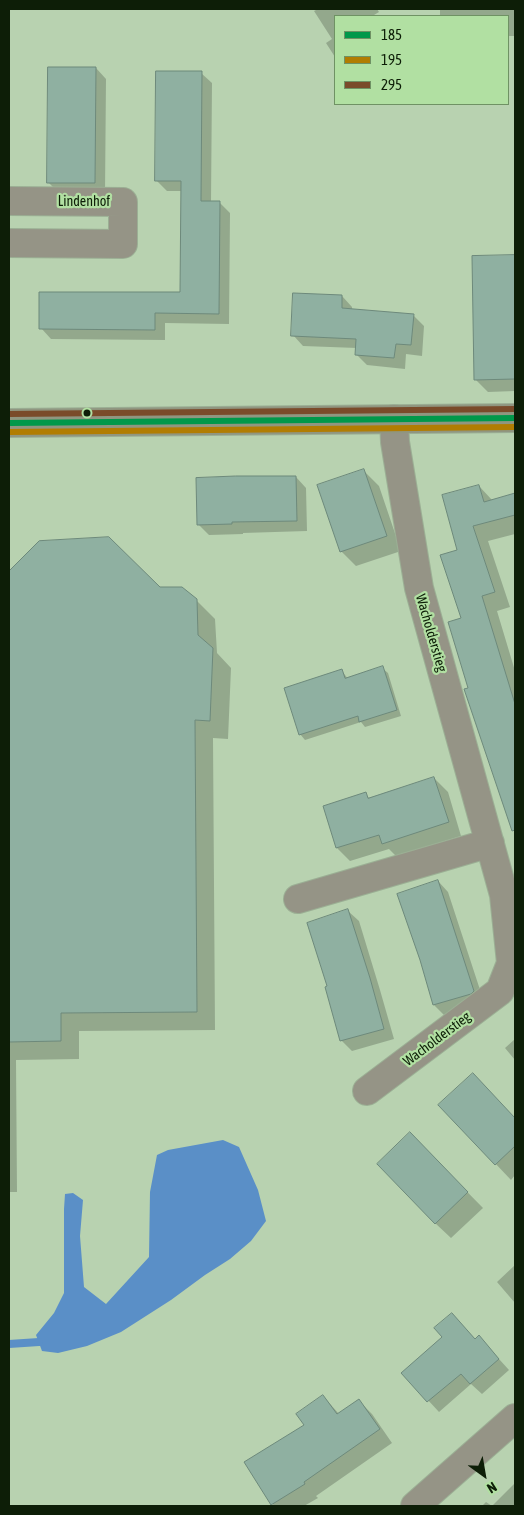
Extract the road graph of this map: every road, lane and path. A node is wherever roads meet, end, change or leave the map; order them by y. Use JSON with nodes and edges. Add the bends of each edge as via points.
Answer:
{"nodes":[{"id":1,"x":9,"y":201,"type":"edge"},
{"id":2,"x":9,"y":243,"type":"edge"},
{"id":3,"x":515,"y":418,"type":"edge"},
{"id":4,"x":394,"y":419,"type":"junction"},
{"id":5,"x":9,"y":423,"type":"edge"},
{"id":6,"x":490,"y":843,"type":"junction"},
{"id":7,"x":510,"y":893,"type":"edge"},
{"id":8,"x":298,"y":899,"type":"dead end"},
{"id":9,"x":367,"y":1091,"type":"dead end"},
{"id":10,"x":515,"y":1418,"type":"edge"},
{"id":11,"x":415,"y":1506,"type":"edge"}],
"edges":[{"from":1,"to":2,"type":"street","name":"Lindenhof","via":[[123,202],[123,244]]},
{"from":3,"to":4,"type":"main road"},
{"from":4,"to":5,"type":"main road"},
{"from":4,"to":6,"type":"street","name":"Wacholderstieg","via":[[418,588]]},
{"from":6,"to":7,"type":"street","name":"Wacholderstieg"},
{"from":6,"to":8,"type":"street"},
{"from":7,"to":9,"type":"street","name":"Wacholderstieg","via":[[510,963],[500,991]]},
{"from":10,"to":11,"type":"street"}]}
